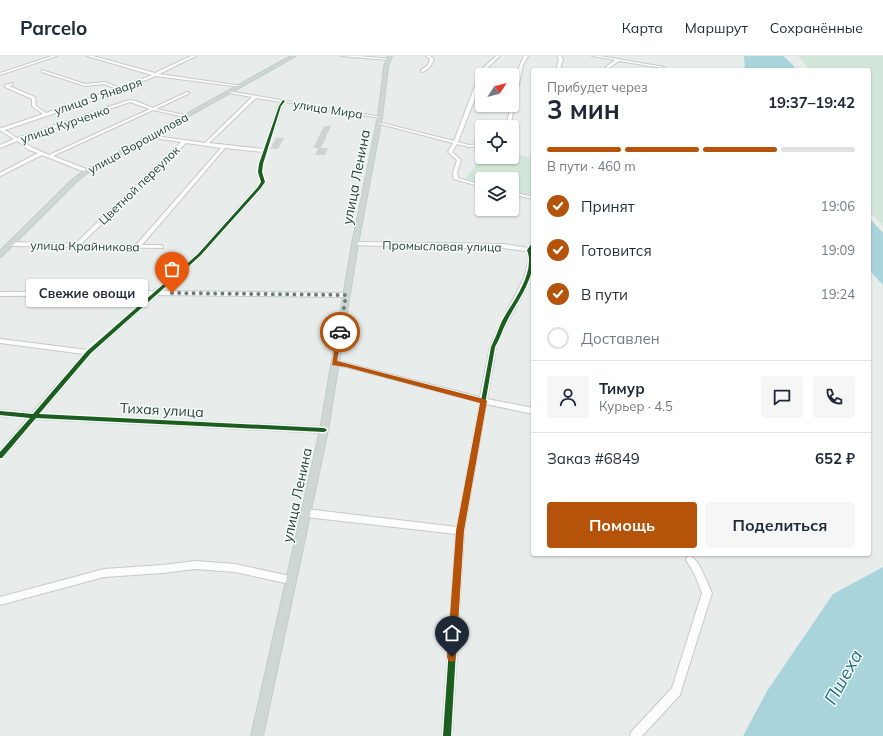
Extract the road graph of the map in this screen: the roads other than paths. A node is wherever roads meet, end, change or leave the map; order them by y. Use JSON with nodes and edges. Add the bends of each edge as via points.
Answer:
{"nodes":[{"id":1,"x":55,"y":56,"type":"edge"},
{"id":2,"x":90,"y":56,"type":"edge"},
{"id":3,"x":194,"y":56,"type":"edge"},
{"id":4,"x":294,"y":56,"type":"edge"},
{"id":5,"x":343,"y":56,"type":"edge"},
{"id":6,"x":428,"y":56,"type":"edge"},
{"id":7,"x":498,"y":56,"type":"edge"},
{"id":8,"x":526,"y":56,"type":"edge"},
{"id":9,"x":559,"y":56,"type":"edge"},
{"id":10,"x":594,"y":56,"type":"edge"},
{"id":11,"x":389,"y":58,"type":"edge"},
{"id":12,"x":618,"y":60,"type":"junction"},
{"id":13,"x":662,"y":67,"type":"dead end"},
{"id":14,"x":486,"y":68,"type":"edge"},
{"id":15,"x":559,"y":68,"type":"edge"},
{"id":16,"x":607,"y":68,"type":"edge"},
{"id":17,"x":43,"y":71,"type":"dead end"},
{"id":18,"x":422,"y":71,"type":"dead end"},
{"id":19,"x":0,"y":74,"type":"edge"},
{"id":20,"x":157,"y":75,"type":"junction"},
{"id":21,"x":12,"y":84,"type":"dead end"},
{"id":22,"x":240,"y":86,"type":"junction"},
{"id":23,"x":120,"y":89,"type":"junction"},
{"id":24,"x":229,"y":92,"type":"junction"},
{"id":25,"x":188,"y":93,"type":"dead end"},
{"id":26,"x":475,"y":93,"type":"edge"},
{"id":27,"x":254,"y":97,"type":"junction"},
{"id":28,"x":284,"y":101,"type":"junction"},
{"id":29,"x":154,"y":109,"type":"junction"},
{"id":30,"x":45,"y":114,"type":"junction"},
{"id":31,"x":184,"y":116,"type":"junction"},
{"id":32,"x":379,"y":120,"type":"junction"},
{"id":33,"x":509,"y":120,"type":"edge"},
{"id":34,"x":0,"y":129,"type":"edge"},
{"id":35,"x":149,"y":136,"type":"junction"},
{"id":36,"x":18,"y":139,"type":"junction"},
{"id":37,"x":185,"y":141,"type":"junction"},
{"id":38,"x":455,"y":143,"type":"junction"},
{"id":39,"x":206,"y":144,"type":"junction"},
{"id":40,"x":475,"y":146,"type":"edge"},
{"id":41,"x":0,"y":147,"type":"edge"},
{"id":42,"x":224,"y":147,"type":"junction"},
{"id":43,"x":266,"y":151,"type":"junction"},
{"id":44,"x":42,"y":153,"type":"junction"},
{"id":45,"x":50,"y":156,"type":"junction"},
{"id":46,"x":87,"y":170,"type":"junction"},
{"id":47,"x":0,"y":175,"type":"edge"},
{"id":48,"x":475,"y":184,"type":"edge"},
{"id":49,"x":519,"y":195,"type":"edge"},
{"id":50,"x":531,"y":198,"type":"edge"},
{"id":51,"x":10,"y":244,"type":"junction"},
{"id":52,"x":355,"y":244,"type":"junction"},
{"id":53,"x":77,"y":245,"type":"junction"},
{"id":54,"x":138,"y":246,"type":"junction"},
{"id":55,"x":161,"y":247,"type":"dead end"},
{"id":56,"x":531,"y":247,"type":"edge"},
{"id":57,"x":0,"y":254,"type":"edge"},
{"id":58,"x":157,"y":293,"type":"junction"},
{"id":59,"x":0,"y":294,"type":"edge"},
{"id":60,"x":346,"y":295,"type":"junction"},
{"id":61,"x":0,"y":341,"type":"edge"},
{"id":62,"x":89,"y":352,"type":"junction"},
{"id":63,"x":334,"y":363,"type":"junction"},
{"id":64,"x":484,"y":401,"type":"junction"},
{"id":65,"x":531,"y":411,"type":"edge"},
{"id":66,"x":0,"y":413,"type":"edge"},
{"id":67,"x":34,"y":416,"type":"junction"},
{"id":68,"x":324,"y":430,"type":"junction"},
{"id":69,"x":0,"y":456,"type":"edge"},
{"id":70,"x":306,"y":513,"type":"junction"},
{"id":71,"x":460,"y":531,"type":"junction"},
{"id":72,"x":690,"y":560,"type":"dead end"},
{"id":73,"x":290,"y":580,"type":"junction"},
{"id":74,"x":0,"y":601,"type":"edge"},
{"id":75,"x":257,"y":736,"type":"edge"},
{"id":76,"x":446,"y":736,"type":"edge"},
{"id":77,"x":635,"y":736,"type":"edge"}],
"edges":[{"from":1,"to":19,"type":"street"},
{"from":2,"to":20,"type":"street"},
{"from":3,"to":20,"type":"street","name":"улица 9 Января"},
{"from":4,"to":22,"type":"main road","name":"улица Ворошилова"},
{"from":5,"to":11,"type":"street"},
{"from":6,"to":18,"type":"street","via":[[432,59],[430,65]]},
{"from":7,"to":14,"type":"street"},
{"from":8,"to":33,"type":"street","via":[[520,65]]},
{"from":9,"to":15,"type":"street","via":[[561,59]]},
{"from":10,"to":12,"type":"street"},
{"from":11,"to":32,"type":"main road","name":"улица Ленина"},
{"from":12,"to":13,"type":"street"},
{"from":12,"to":16,"type":"street"},
{"from":17,"to":23,"type":"street","via":[[85,85],[105,83]]},
{"from":20,"to":22,"type":"street"},
{"from":20,"to":23,"type":"street","name":"улица 9 Января"},
{"from":21,"to":30,"type":"street","via":[[6,86],[34,98],[34,106]]},
{"from":22,"to":24,"type":"main road","name":"улица Ворошилова"},
{"from":23,"to":30,"type":"street","name":"улица 9 Января"},
{"from":24,"to":27,"type":"street","name":"улица Мира"},
{"from":24,"to":31,"type":"main road","name":"улица Ворошилова"},
{"from":25,"to":29,"type":"street"},
{"from":26,"to":38,"type":"street"},
{"from":27,"to":28,"type":"street","name":"улица Мира"},
{"from":27,"to":39,"type":"street"},
{"from":28,"to":32,"type":"street","name":"улица Мира"},
{"from":28,"to":43,"type":"street","via":[[280,106]]},
{"from":29,"to":31,"type":"street"},
{"from":29,"to":36,"type":"street","name":"улица Курченко","via":[[130,101]]},
{"from":29,"to":45,"type":"street"},
{"from":30,"to":34,"type":"street","name":"улица 9 Января"},
{"from":31,"to":35,"type":"main road","name":"улица Ворошилова"},
{"from":32,"to":38,"type":"street","name":"улица Мира"},
{"from":32,"to":52,"type":"main road","name":"улица Ленина"},
{"from":34,"to":36,"type":"street"},
{"from":35,"to":37,"type":"street"},
{"from":35,"to":46,"type":"main road","name":"улица Ворошилова"},
{"from":36,"to":41,"type":"street","name":"улица Курченко"},
{"from":36,"to":44,"type":"street","via":[[31,149]]},
{"from":37,"to":39,"type":"street"},
{"from":37,"to":53,"type":"street","name":"Цветной переулок"},
{"from":38,"to":40,"type":"street","name":"улица Мира"},
{"from":38,"to":48,"type":"street","via":[[450,152],[459,160],[456,179]]},
{"from":39,"to":42,"type":"street"},
{"from":42,"to":43,"type":"street"},
{"from":42,"to":54,"type":"street"},
{"from":43,"to":58,"type":"street","via":[[260,172],[263,182],[259,188],[199,255]]},
{"from":44,"to":45,"type":"street"},
{"from":44,"to":47,"type":"street"},
{"from":45,"to":46,"type":"street"},
{"from":46,"to":51,"type":"main road","name":"улица Ворошилова"},
{"from":49,"to":50,"type":"street"},
{"from":51,"to":53,"type":"street","name":"улица Крайникова"},
{"from":51,"to":57,"type":"main road","name":"улица Ворошилова"},
{"from":52,"to":56,"type":"street","name":"Промысловая улица"},
{"from":52,"to":60,"type":"main road","name":"улица Ленина"},
{"from":53,"to":54,"type":"street","name":"улица Крайникова"},
{"from":54,"to":55,"type":"street","name":"улица Крайникова"},
{"from":56,"to":64,"type":"street","via":[[528,276],[502,325],[494,347]]},
{"from":58,"to":59,"type":"street"},
{"from":58,"to":60,"type":"street"},
{"from":58,"to":62,"type":"street"},
{"from":60,"to":63,"type":"main road","name":"улица Ленина"},
{"from":61,"to":62,"type":"street"},
{"from":62,"to":67,"type":"street"},
{"from":63,"to":64,"type":"street"},
{"from":63,"to":68,"type":"main road","name":"улица Ленина"},
{"from":64,"to":65,"type":"street"},
{"from":64,"to":71,"type":"street"},
{"from":66,"to":67,"type":"street","name":"Тихая улица"},
{"from":67,"to":68,"type":"street","name":"Тихая улица"},
{"from":67,"to":69,"type":"street"},
{"from":68,"to":70,"type":"main road","name":"улица Ленина"},
{"from":70,"to":71,"type":"street"},
{"from":70,"to":73,"type":"main road","name":"улица Ленина"},
{"from":71,"to":76,"type":"street"},
{"from":72,"to":77,"type":"street","via":[[707,593],[689,654],[676,691]]},
{"from":73,"to":74,"type":"street","via":[[235,568],[195,565],[104,573]]},
{"from":73,"to":75,"type":"main road","name":"улица Ленина"}]}
